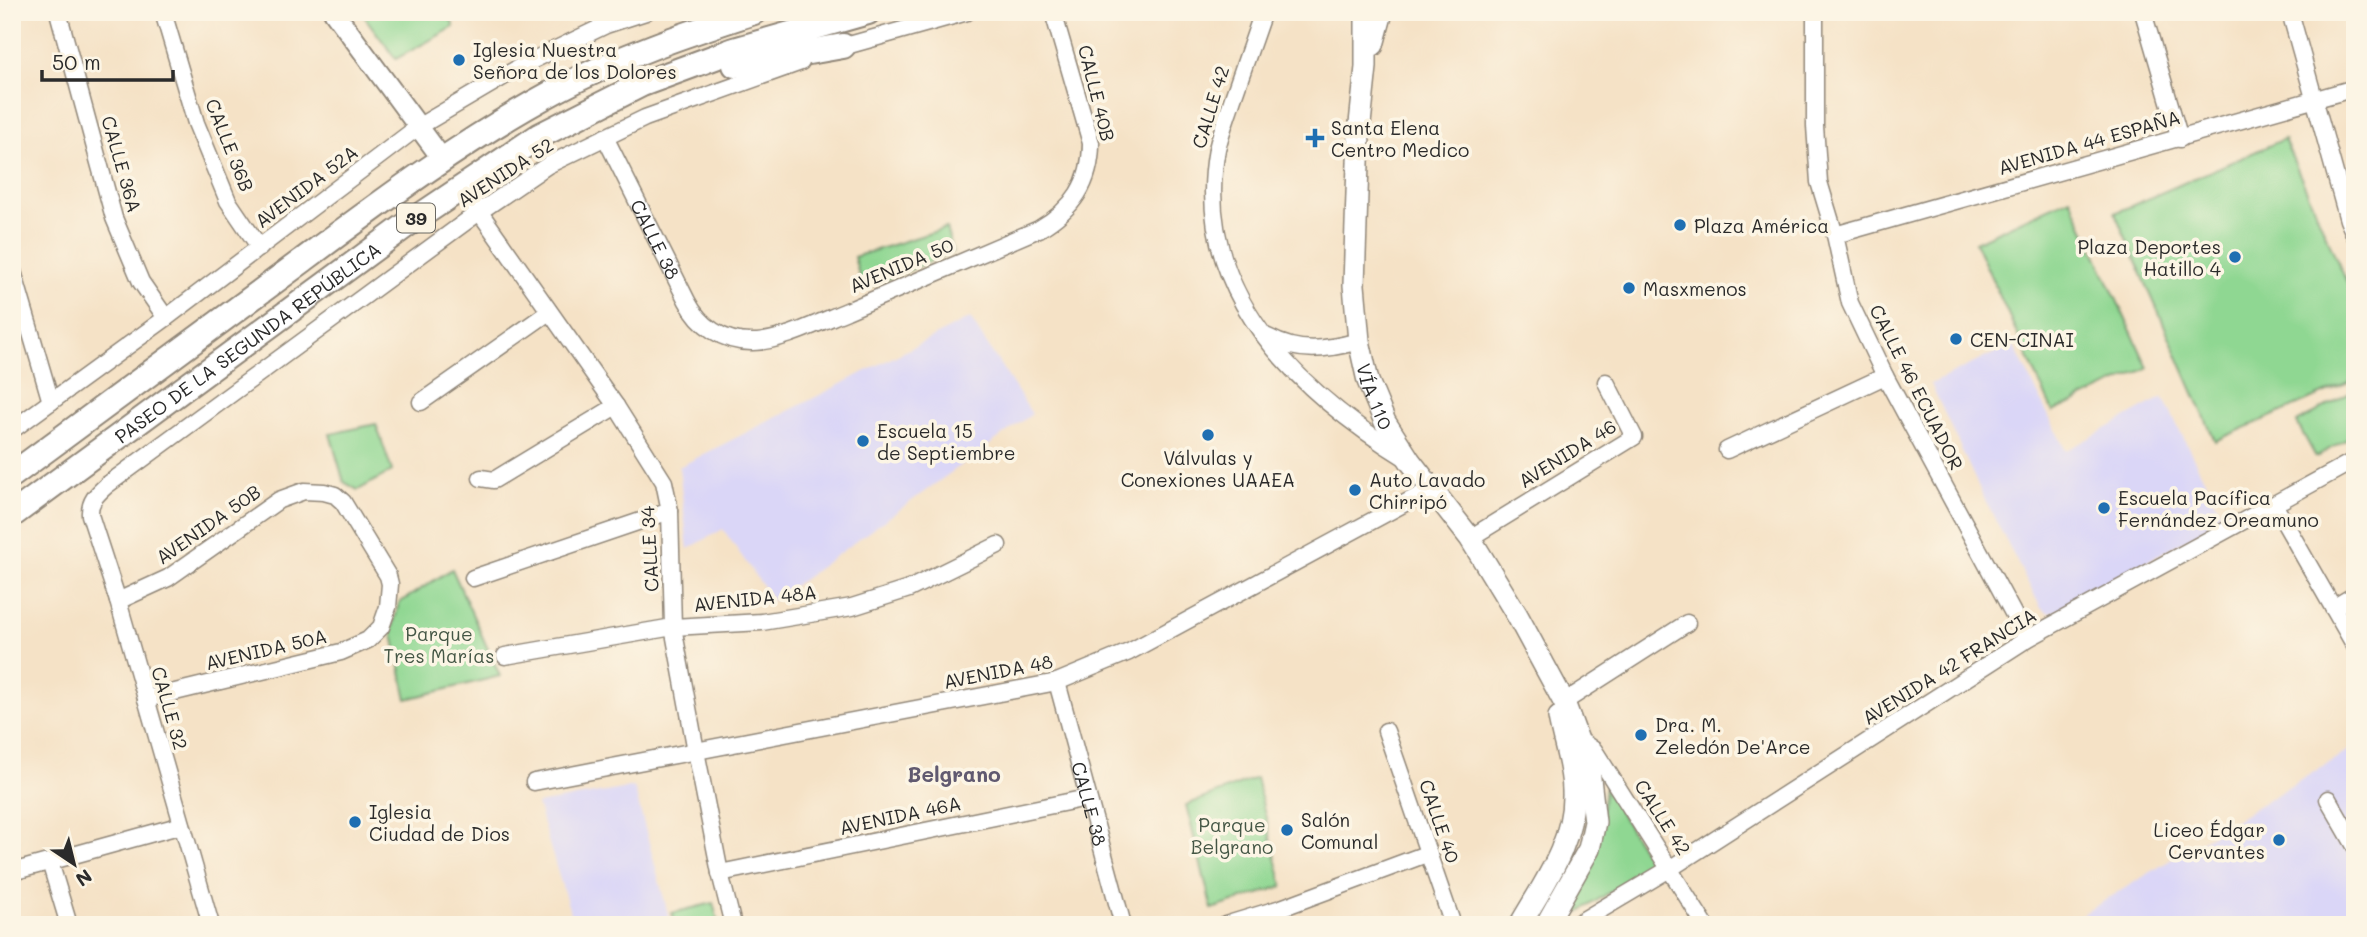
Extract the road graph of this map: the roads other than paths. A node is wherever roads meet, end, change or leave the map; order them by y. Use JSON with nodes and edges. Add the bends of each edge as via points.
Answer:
{"nodes":[{"id":1,"x":58,"y":12,"type":"edge"},
{"id":2,"x":163,"y":12,"type":"edge"},
{"id":3,"x":334,"y":12,"type":"edge"},
{"id":4,"x":646,"y":12,"type":"edge"},
{"id":5,"x":728,"y":12,"type":"edge"},
{"id":6,"x":754,"y":12,"type":"edge"},
{"id":7,"x":868,"y":12,"type":"edge"},
{"id":8,"x":967,"y":12,"type":"edge"},
{"id":9,"x":1053,"y":12,"type":"edge"},
{"id":10,"x":1263,"y":12,"type":"edge"},
{"id":11,"x":1366,"y":12,"type":"edge"},
{"id":12,"x":1382,"y":12,"type":"edge"},
{"id":13,"x":1815,"y":12,"type":"edge"},
{"id":14,"x":2143,"y":12,"type":"edge"},
{"id":15,"x":2290,"y":12,"type":"edge"},
{"id":16,"x":603,"y":19,"type":"edge"},
{"id":17,"x":666,"y":40,"type":"junction"},
{"id":18,"x":843,"y":46,"type":"junction"},
{"id":19,"x":1366,"y":67,"type":"junction"},
{"id":20,"x":642,"y":84,"type":"junction"},
{"id":21,"x":2355,"y":88,"type":"edge"},
{"id":22,"x":2313,"y":100,"type":"junction"},
{"id":23,"x":418,"y":127,"type":"junction"},
{"id":24,"x":605,"y":137,"type":"junction"},
{"id":25,"x":2180,"y":139,"type":"junction"},
{"id":26,"x":443,"y":160,"type":"junction"},
{"id":27,"x":1084,"y":184,"type":"joint"},
{"id":28,"x":462,"y":187,"type":"junction"},
{"id":29,"x":480,"y":212,"type":"junction"},
{"id":30,"x":1835,"y":235,"type":"junction"},
{"id":31,"x":2355,"y":236,"type":"edge"},
{"id":32,"x":260,"y":247,"type":"junction"},
{"id":33,"x":12,"y":268,"type":"edge"},
{"id":34,"x":549,"y":312,"type":"junction"},
{"id":35,"x":166,"y":318,"type":"junction"},
{"id":36,"x":716,"y":333,"type":"joint"},
{"id":37,"x":1260,"y":333,"type":"junction"},
{"id":38,"x":1359,"y":341,"type":"junction"},
{"id":39,"x":1885,"y":376,"type":"junction"},
{"id":40,"x":1606,"y":382,"type":"dead end"},
{"id":41,"x":421,"y":401,"type":"dead end"},
{"id":42,"x":51,"y":402,"type":"junction"},
{"id":43,"x":616,"y":406,"type":"junction"},
{"id":44,"x":12,"y":430,"type":"edge"},
{"id":45,"x":1727,"y":450,"type":"dead end"},
{"id":46,"x":2355,"y":460,"type":"edge"},
{"id":47,"x":1410,"y":461,"type":"junction"},
{"id":48,"x":12,"y":475,"type":"edge"},
{"id":49,"x":481,"y":478,"type":"dead end"},
{"id":50,"x":1431,"y":489,"type":"junction"},
{"id":51,"x":91,"y":503,"type":"joint"},
{"id":52,"x":2275,"y":506,"type":"junction"},
{"id":53,"x":670,"y":511,"type":"junction"},
{"id":54,"x":12,"y":514,"type":"edge"},
{"id":55,"x":1470,"y":538,"type":"junction"},
{"id":56,"x":998,"y":545,"type":"dead end"},
{"id":57,"x":472,"y":578,"type":"dead end"},
{"id":58,"x":2355,"y":595,"type":"edge"},
{"id":59,"x":118,"y":601,"type":"junction"},
{"id":60,"x":2333,"y":608,"type":"junction"},
{"id":61,"x":385,"y":619,"type":"joint"},
{"id":62,"x":1687,"y":623,"type":"dead end"},
{"id":63,"x":673,"y":627,"type":"junction"},
{"id":64,"x":2027,"y":639,"type":"junction"},
{"id":65,"x":2355,"y":646,"type":"edge"},
{"id":66,"x":505,"y":656,"type":"dead end"},
{"id":67,"x":1550,"y":677,"type":"junction"},
{"id":68,"x":1056,"y":682,"type":"junction"},
{"id":69,"x":146,"y":699,"type":"junction"},
{"id":70,"x":1564,"y":702,"type":"junction"},
{"id":71,"x":1386,"y":732,"type":"dead end"},
{"id":72,"x":1578,"y":739,"type":"junction"},
{"id":73,"x":696,"y":751,"type":"junction"},
{"id":74,"x":534,"y":782,"type":"dead end"},
{"id":75,"x":1087,"y":798,"type":"junction"},
{"id":76,"x":2328,"y":799,"type":"dead end"},
{"id":77,"x":182,"y":825,"type":"junction"},
{"id":78,"x":2355,"y":846,"type":"edge"},
{"id":79,"x":1429,"y":853,"type":"junction"},
{"id":80,"x":50,"y":862,"type":"junction"},
{"id":81,"x":1671,"y":868,"type":"junction"},
{"id":82,"x":12,"y":873,"type":"edge"},
{"id":83,"x":720,"y":873,"type":"junction"},
{"id":84,"x":69,"y":925,"type":"edge"},
{"id":85,"x":211,"y":925,"type":"edge"},
{"id":86,"x":733,"y":925,"type":"edge"},
{"id":87,"x":1123,"y":925,"type":"edge"},
{"id":88,"x":1225,"y":925,"type":"edge"},
{"id":89,"x":1453,"y":925,"type":"edge"},
{"id":90,"x":1520,"y":925,"type":"edge"},
{"id":91,"x":1546,"y":925,"type":"edge"},
{"id":92,"x":1575,"y":925,"type":"edge"},
{"id":93,"x":1705,"y":925,"type":"edge"}],
"edges":[{"from":1,"to":35,"type":"street","name":"CALLE 36A","via":[[114,218],[141,282]]},
{"from":2,"to":32,"type":"street","name":"CALLE 36B","via":[[200,134],[228,201]]},
{"from":3,"to":23,"type":"street"},
{"from":4,"to":16,"type":"street","name":"AVENIDA 52A"},
{"from":5,"to":17,"type":"highway"},
{"from":6,"to":17,"type":"highway","name":"PASEO DE LA SEGUNDA REPÚBLICA","number":"39"},
{"from":7,"to":20,"type":"highway","name":"PASEO DE LA SEGUNDA REPÚBLICA","number":"39","via":[[734,50]]},
{"from":8,"to":18,"type":"street","name":"AVENIDA 52"},
{"from":9,"to":27,"type":"street","name":"CALLE 40B","via":[[1091,143]]},
{"from":10,"to":37,"type":"street","name":"CALLE 42","via":[[1218,146],[1213,179],[1225,261],[1233,286]]},
{"from":11,"to":19,"type":"main road","name":"VÍA 110"},
{"from":12,"to":19,"type":"main road","name":"VÍA 110"},
{"from":13,"to":30,"type":"street","name":"CALLE 46 ECUADOR","via":[[1819,182]]},
{"from":14,"to":25,"type":"street"},
{"from":15,"to":22,"type":"street"},
{"from":16,"to":23,"type":"street","name":"AVENIDA 52A"},
{"from":17,"to":26,"type":"highway","name":"PASEO DE LA SEGUNDA REPÚBLICA","number":"39","via":[[557,90]]},
{"from":18,"to":20,"type":"highway"},
{"from":18,"to":24,"type":"street","name":"AVENIDA 52"},
{"from":19,"to":38,"type":"main road","name":"VÍA 110","via":[[1355,239]]},
{"from":20,"to":28,"type":"highway","name":"PASEO DE LA SEGUNDA REPÚBLICA","number":"39","via":[[539,136]]},
{"from":21,"to":22,"type":"street","name":"AVENIDA 44 ESPAÑA"},
{"from":22,"to":25,"type":"street","name":"AVENIDA 44 ESPAÑA"},
{"from":22,"to":31,"type":"street"},
{"from":23,"to":26,"type":"street"},
{"from":23,"to":32,"type":"street","name":"AVENIDA 52A"},
{"from":24,"to":29,"type":"street","name":"AVENIDA 52","via":[[548,165]]},
{"from":24,"to":36,"type":"street","name":"CALLE 38","via":[[692,310]]},
{"from":25,"to":30,"type":"street","name":"AVENIDA 44 ESPAÑA"},
{"from":26,"to":48,"type":"highway","name":"PASEO DE LA SEGUNDA REPÚBLICA","number":"39"},
{"from":27,"to":36,"type":"street","name":"AVENIDA 50","via":[[1067,209],[1039,229],[811,326],[753,343]]},
{"from":28,"to":29,"type":"street","name":"CALLE 34"},
{"from":28,"to":54,"type":"highway","name":"PASEO DE LA SEGUNDA REPÚBLICA","number":"39"},
{"from":29,"to":34,"type":"street","name":"CALLE 34"},
{"from":29,"to":51,"type":"street","name":"AVENIDA 52","via":[[107,485]]},
{"from":30,"to":39,"type":"street","name":"CALLE 46 ECUADOR","via":[[1850,303]]},
{"from":32,"to":35,"type":"street","name":"AVENIDA 52A"},
{"from":33,"to":42,"type":"street"},
{"from":34,"to":41,"type":"street"},
{"from":34,"to":43,"type":"street","name":"CALLE 34"},
{"from":35,"to":42,"type":"street","name":"AVENIDA 52A"},
{"from":37,"to":38,"type":"street","via":[[1308,351]]},
{"from":37,"to":47,"type":"street","name":"CALLE 42","via":[[1327,403]]},
{"from":38,"to":47,"type":"main road","name":"VÍA 110","via":[[1368,381],[1385,422]]},
{"from":39,"to":45,"type":"street"},
{"from":39,"to":64,"type":"street","name":"CALLE 46 ECUADOR"},
{"from":40,"to":55,"type":"street","name":"AVENIDA 46","via":[[1634,437]]},
{"from":42,"to":44,"type":"street","name":"AVENIDA 52A"},
{"from":43,"to":49,"type":"street","via":[[494,480]]},
{"from":43,"to":53,"type":"street","name":"CALLE 34","via":[[662,478]]},
{"from":46,"to":52,"type":"street","name":"AVENIDA 42 FRANCIA"},
{"from":47,"to":50,"type":"main road","name":"VÍA 110"},
{"from":50,"to":55,"type":"main road","name":"VÍA 110"},
{"from":50,"to":68,"type":"street","name":"AVENIDA 48","via":[[1129,652]]},
{"from":51,"to":59,"type":"street","name":"CALLE 32","via":[[94,531]]},
{"from":52,"to":60,"type":"street"},
{"from":52,"to":64,"type":"street","name":"AVENIDA 42 FRANCIA"},
{"from":53,"to":57,"type":"street"},
{"from":53,"to":63,"type":"street","name":"CALLE 34"},
{"from":55,"to":67,"type":"main road","name":"VÍA 110"},
{"from":56,"to":63,"type":"street","name":"AVENIDA 48A","via":[[909,589],[852,607],[762,622]]},
{"from":58,"to":60,"type":"street"},
{"from":59,"to":61,"type":"street","name":"AVENIDA 50B","via":[[168,578],[279,500],[303,491],[324,492],[343,502],[388,576],[390,600]]},
{"from":59,"to":69,"type":"street","name":"CALLE 32"},
{"from":60,"to":65,"type":"street"},
{"from":61,"to":69,"type":"street","name":"AVENIDA 50A","via":[[368,640],[341,652]]},
{"from":62,"to":70,"type":"street"},
{"from":63,"to":66,"type":"street","name":"AVENIDA 48A"},
{"from":63,"to":73,"type":"street","name":"CALLE 34"},
{"from":64,"to":81,"type":"street","name":"AVENIDA 42 FRANCIA"},
{"from":67,"to":70,"type":"main road","name":"VÍA 110"},
{"from":67,"to":90,"type":"main road","name":"VÍA 110","via":[[1573,790],[1571,826],[1560,855]]},
{"from":68,"to":73,"type":"street","name":"AVENIDA 48"},
{"from":68,"to":75,"type":"street","name":"CALLE 38"},
{"from":69,"to":77,"type":"street","name":"CALLE 32"},
{"from":70,"to":72,"type":"main road","name":"VÍA 110"},
{"from":71,"to":79,"type":"street","name":"CALLE 40"},
{"from":72,"to":81,"type":"street","name":"CALLE 42","via":[[1594,750]]},
{"from":72,"to":91,"type":"main road","name":"VÍA 110","via":[[1589,770],[1595,822],[1589,849]]},
{"from":73,"to":74,"type":"street","name":"AVENIDA 48"},
{"from":73,"to":83,"type":"street","name":"CALLE 34"},
{"from":75,"to":83,"type":"street","name":"AVENIDA 46A"},
{"from":75,"to":87,"type":"street","name":"CALLE 38"},
{"from":76,"to":78,"type":"street"},
{"from":77,"to":80,"type":"street"},
{"from":77,"to":85,"type":"street","name":"CALLE 32"},
{"from":79,"to":88,"type":"street"},
{"from":79,"to":89,"type":"street","name":"CALLE 40"},
{"from":80,"to":82,"type":"street"},
{"from":80,"to":84,"type":"street"},
{"from":81,"to":92,"type":"street","name":"AVENIDA 42 FRANCIA"},
{"from":81,"to":93,"type":"street","name":"CALLE 42"},
{"from":83,"to":86,"type":"street","name":"CALLE 34"}]}
